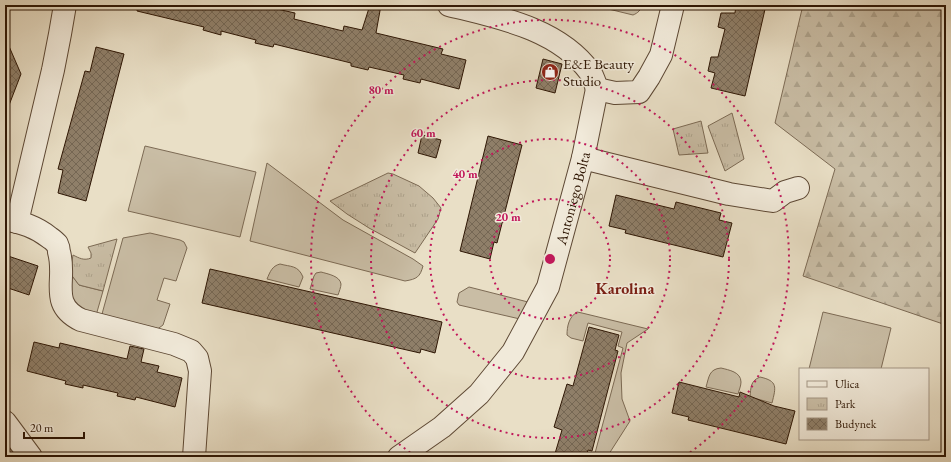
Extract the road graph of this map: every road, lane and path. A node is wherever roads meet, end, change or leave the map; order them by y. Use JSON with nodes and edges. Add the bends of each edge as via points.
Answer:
{"nodes":[{"id":1,"x":65,"y":5,"type":"edge"},
{"id":2,"x":449,"y":5,"type":"edge"},
{"id":3,"x":673,"y":5,"type":"edge"},
{"id":4,"x":597,"y":88,"type":"junction"},
{"id":5,"x":583,"y":158,"type":"junction"},
{"id":6,"x":798,"y":188,"type":"dead end"},
{"id":7,"x":11,"y":220,"type":"edge"},
{"id":8,"x":5,"y":422,"type":"edge"},
{"id":9,"x":31,"y":457,"type":"edge"},
{"id":10,"x":194,"y":457,"type":"edge"},
{"id":11,"x":399,"y":457,"type":"edge"}],
"edges":[{"from":1,"to":7,"type":"street","via":[[54,64]]},
{"from":2,"to":4,"type":"street","via":[[523,25],[562,45],[590,73]]},
{"from":3,"to":4,"type":"street","via":[[661,55],[639,92],[615,93]]},
{"from":4,"to":5,"type":"street","name":"Antoniego Bolta"},
{"from":5,"to":6,"type":"street","via":[[729,194],[773,201],[785,192]]},
{"from":5,"to":11,"type":"street","name":"Antoniego Bolta","via":[[548,287],[513,352],[479,394],[442,427]]},
{"from":7,"to":10,"type":"street","via":[[41,231],[57,244],[61,258],[63,303],[75,317],[174,344],[191,351],[198,358],[200,371]]},
{"from":8,"to":9,"type":"street"}]}
